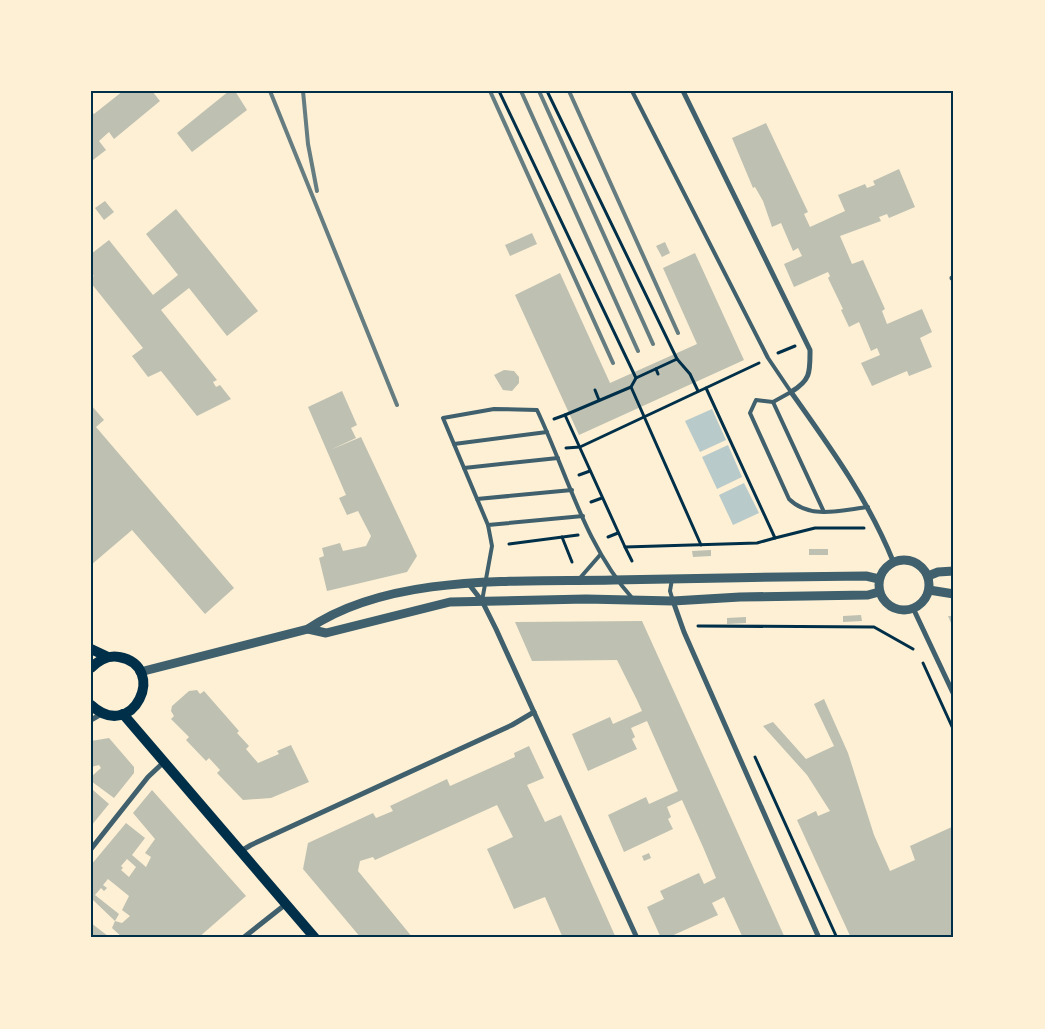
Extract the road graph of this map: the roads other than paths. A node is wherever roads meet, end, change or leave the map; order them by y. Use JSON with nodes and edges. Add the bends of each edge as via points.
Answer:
{"nodes":[{"id":1,"x":632,"y":91,"type":"edge"},
{"id":2,"x":683,"y":91,"type":"edge"},
{"id":3,"x":791,"y":392,"type":"junction"},
{"id":4,"x":773,"y":402,"type":"junction"},
{"id":5,"x":547,"y":432,"type":"junction"},
{"id":6,"x":454,"y":444,"type":"junction"},
{"id":7,"x":558,"y":458,"type":"junction"},
{"id":8,"x":464,"y":468,"type":"junction"},
{"id":9,"x":572,"y":490,"type":"junction"},
{"id":10,"x":477,"y":499,"type":"junction"},
{"id":11,"x":868,"y":507,"type":"junction"},
{"id":12,"x":824,"y":512,"type":"junction"},
{"id":13,"x":583,"y":516,"type":"junction"},
{"id":14,"x":488,"y":525,"type":"junction"},
{"id":15,"x":600,"y":555,"type":"junction"},
{"id":16,"x":893,"y":562,"type":"junction"},
{"id":17,"x":954,"y":571,"type":"edge"},
{"id":18,"x":928,"y":576,"type":"junction"},
{"id":19,"x":672,"y":579,"type":"junction"},
{"id":20,"x":879,"y":579,"type":"junction"},
{"id":21,"x":579,"y":580,"type":"junction"},
{"id":22,"x":615,"y":580,"type":"junction"},
{"id":23,"x":468,"y":583,"type":"junction"},
{"id":24,"x":486,"y":583,"type":"junction"},
{"id":25,"x":929,"y":590,"type":"junction"},
{"id":26,"x":880,"y":592,"type":"junction"},
{"id":27,"x":954,"y":594,"type":"edge"},
{"id":28,"x":634,"y":600,"type":"junction"},
{"id":29,"x":482,"y":601,"type":"junction"},
{"id":30,"x":673,"y":601,"type":"junction"},
{"id":31,"x":914,"y":608,"type":"junction"},
{"id":32,"x":308,"y":629,"type":"junction"},
{"id":33,"x":91,"y":649,"type":"edge"},
{"id":34,"x":108,"y":657,"type":"junction"},
{"id":35,"x":91,"y":668,"type":"edge"},
{"id":36,"x":140,"y":672,"type":"junction"},
{"id":37,"x":954,"y":695,"type":"edge"},
{"id":38,"x":91,"y":704,"type":"edge"},
{"id":39,"x":534,"y":712,"type":"junction"},
{"id":40,"x":103,"y":713,"type":"junction"},
{"id":41,"x":122,"y":714,"type":"junction"},
{"id":42,"x":91,"y":720,"type":"edge"},
{"id":43,"x":164,"y":762,"type":"junction"},
{"id":44,"x":91,"y":849,"type":"edge"},
{"id":45,"x":241,"y":852,"type":"junction"},
{"id":46,"x":286,"y":904,"type":"junction"},
{"id":47,"x":243,"y":938,"type":"edge"},
{"id":48,"x":315,"y":938,"type":"edge"},
{"id":49,"x":637,"y":938,"type":"edge"},
{"id":50,"x":819,"y":938,"type":"edge"}],
"edges":[{"from":1,"to":3,"type":"lane","via":[[768,358]]},
{"from":2,"to":3,"type":"street","via":[[810,350],[810,371],[804,384]]},
{"from":3,"to":4,"type":"lane"},
{"from":3,"to":11,"type":"street"},
{"from":4,"to":12,"type":"lane"},
{"from":4,"to":12,"type":"lane","via":[[756,400],[750,413],[752,420],[789,499],[805,511]]},
{"from":5,"to":6,"type":"lane"},
{"from":5,"to":6,"type":"lane","via":[[537,410],[486,410],[443,418]]},
{"from":5,"to":7,"type":"lane"},
{"from":6,"to":8,"type":"lane"},
{"from":7,"to":8,"type":"lane"},
{"from":7,"to":9,"type":"lane"},
{"from":8,"to":10,"type":"lane"},
{"from":9,"to":10,"type":"lane"},
{"from":9,"to":13,"type":"lane"},
{"from":10,"to":14,"type":"lane"},
{"from":11,"to":12,"type":"lane"},
{"from":11,"to":16,"type":"street"},
{"from":13,"to":14,"type":"lane"},
{"from":13,"to":15,"type":"lane"},
{"from":14,"to":24,"type":"lane","via":[[492,546]]},
{"from":15,"to":21,"type":"lane"},
{"from":15,"to":22,"type":"lane"},
{"from":16,"to":18,"type":"street","via":[[901,559],[918,563]]},
{"from":16,"to":20,"type":"street"},
{"from":17,"to":18,"type":"street"},
{"from":18,"to":25,"type":"street"},
{"from":19,"to":20,"type":"street","via":[[866,576]]},
{"from":19,"to":22,"type":"street"},
{"from":19,"to":30,"type":"lane","via":[[670,591]]},
{"from":20,"to":26,"type":"street"},
{"from":21,"to":22,"type":"street"},
{"from":21,"to":24,"type":"street"},
{"from":22,"to":28,"type":"lane"},
{"from":23,"to":24,"type":"street"},
{"from":23,"to":29,"type":"street"},
{"from":23,"to":32,"type":"street","via":[[442,584],[368,600],[323,618]]},
{"from":24,"to":29,"type":"lane"},
{"from":25,"to":27,"type":"street"},
{"from":25,"to":31,"type":"street","via":[[921,604]]},
{"from":26,"to":30,"type":"street"},
{"from":26,"to":31,"type":"street","via":[[883,600],[897,609]]},
{"from":28,"to":29,"type":"street"},
{"from":28,"to":30,"type":"street"},
{"from":29,"to":32,"type":"street","via":[[450,602],[326,633]]},
{"from":29,"to":39,"type":"street"},
{"from":30,"to":50,"type":"street"},
{"from":31,"to":37,"type":"street"},
{"from":32,"to":36,"type":"street"},
{"from":33,"to":34,"type":"main road"},
{"from":34,"to":35,"type":"main road"},
{"from":34,"to":36,"type":"main road","via":[[126,659]]},
{"from":36,"to":41,"type":"main road","via":[[144,688],[141,697],[131,711]]},
{"from":38,"to":40,"type":"main road"},
{"from":39,"to":45,"type":"street"},
{"from":39,"to":49,"type":"street"},
{"from":40,"to":41,"type":"main road"},
{"from":40,"to":42,"type":"street"},
{"from":41,"to":43,"type":"main road"},
{"from":43,"to":44,"type":"street","via":[[148,777]]},
{"from":43,"to":45,"type":"main road"},
{"from":45,"to":46,"type":"main road"},
{"from":46,"to":47,"type":"street"},
{"from":46,"to":48,"type":"main road"}]}
